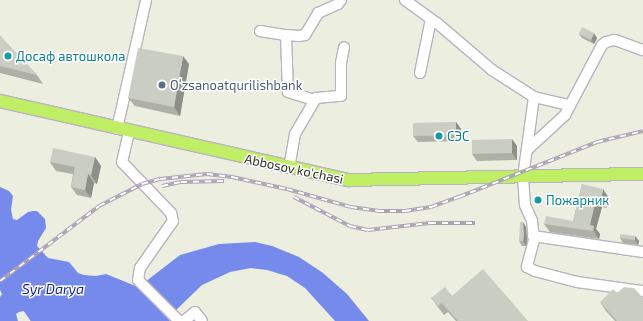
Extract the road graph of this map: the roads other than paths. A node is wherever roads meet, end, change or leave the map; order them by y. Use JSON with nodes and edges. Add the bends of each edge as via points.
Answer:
{"nodes":[{"id":1,"x":146,"y":0,"type":"edge"},
{"id":2,"x":341,"y":0,"type":"edge"},
{"id":3,"x":405,"y":0,"type":"edge"},
{"id":4,"x":431,"y":19,"type":"junction"},
{"id":5,"x":260,"y":31,"type":"dead end"},
{"id":6,"x":286,"y":35,"type":"junction"},
{"id":7,"x":344,"y":47,"type":"dead end"},
{"id":8,"x":643,"y":50,"type":"edge"},
{"id":9,"x":420,"y":73,"type":"dead end"},
{"id":10,"x":534,"y":97,"type":"junction"},
{"id":11,"x":314,"y":100,"type":"junction"},
{"id":12,"x":0,"y":101,"type":"edge"},
{"id":13,"x":570,"y":105,"type":"junction"},
{"id":14,"x":123,"y":130,"type":"junction"},
{"id":15,"x":527,"y":150,"type":"junction"},
{"id":16,"x":289,"y":168,"type":"junction"},
{"id":17,"x":643,"y":174,"type":"edge"},
{"id":18,"x":523,"y":177,"type":"junction"},
{"id":19,"x":533,"y":236,"type":"junction"},
{"id":20,"x":643,"y":252,"type":"edge"},
{"id":21,"x":643,"y":291,"type":"edge"},
{"id":22,"x":202,"y":321,"type":"edge"}],
"edges":[{"from":1,"to":14,"type":"street"},
{"from":2,"to":6,"type":"street","via":[[338,4],[318,13],[305,35]]},
{"from":3,"to":4,"type":"street"},
{"from":4,"to":9,"type":"street"},
{"from":4,"to":10,"type":"street","via":[[492,70]]},
{"from":5,"to":6,"type":"street"},
{"from":6,"to":11,"type":"street","via":[[288,92]]},
{"from":7,"to":11,"type":"street","via":[[341,63],[341,96]]},
{"from":8,"to":13,"type":"street","via":[[615,40],[606,42],[597,52]]},
{"from":10,"to":13,"type":"street"},
{"from":10,"to":15,"type":"street"},
{"from":11,"to":16,"type":"street","via":[[295,134]]},
{"from":12,"to":14,"type":"main road","name":"Abbosov ko'chasi"},
{"from":13,"to":15,"type":"street","via":[[565,114]]},
{"from":14,"to":16,"type":"main road","name":"Abbosov ko'chasi"},
{"from":14,"to":22,"type":"street","via":[[122,162],[171,213],[173,221],[140,268],[138,280],[179,320],[184,321],[194,312]]},
{"from":15,"to":18,"type":"street"},
{"from":16,"to":18,"type":"main road","name":"Abbosov ko'chasi","via":[[348,180]]},
{"from":17,"to":18,"type":"main road","name":"Abbosov ko'chasi"},
{"from":18,"to":19,"type":"street","via":[[525,205],[532,221]]},
{"from":19,"to":20,"type":"street"},
{"from":19,"to":21,"type":"street","via":[[527,267],[535,272],[577,282]]}]}
